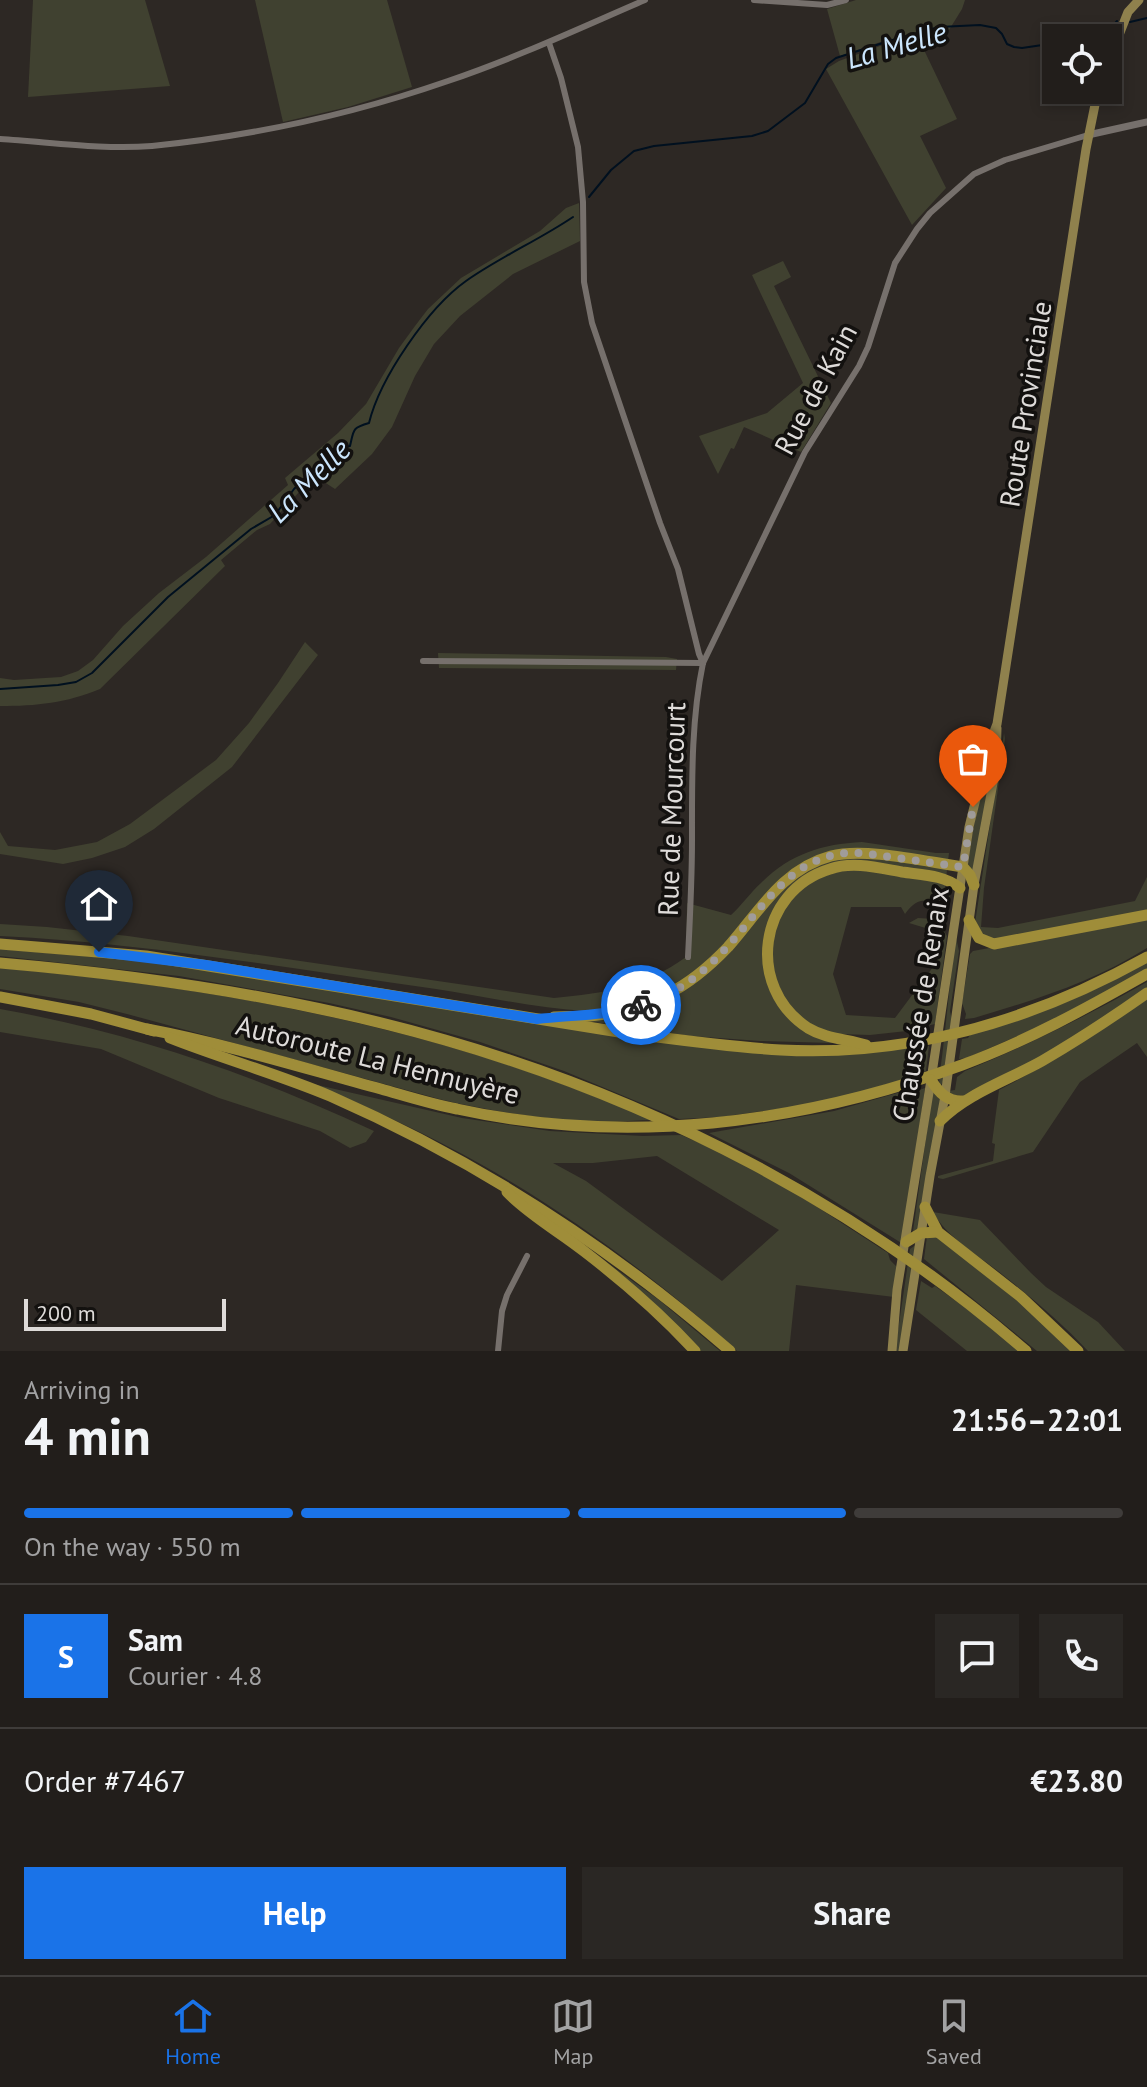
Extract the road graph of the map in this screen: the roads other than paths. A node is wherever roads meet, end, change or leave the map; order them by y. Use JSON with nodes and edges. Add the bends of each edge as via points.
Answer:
{"nodes":[{"id":1,"x":645,"y":0,"type":"edge"},
{"id":2,"x":754,"y":0,"type":"edge"},
{"id":3,"x":846,"y":0,"type":"edge"},
{"id":4,"x":1139,"y":0,"type":"edge"},
{"id":5,"x":1122,"y":26,"type":"edge"},
{"id":6,"x":549,"y":43,"type":"junction"},
{"id":7,"x":1095,"y":104,"type":"edge"},
{"id":8,"x":1147,"y":122,"type":"edge"},
{"id":9,"x":1088,"y":135,"type":"junction"},
{"id":10,"x":0,"y":139,"type":"edge"},
{"id":11,"x":423,"y":661,"type":"dead end"},
{"id":12,"x":703,"y":663,"type":"junction"},
{"id":13,"x":997,"y":724,"type":"junction"},
{"id":14,"x":963,"y":867,"type":"junction"},
{"id":15,"x":974,"y":885,"type":"junction"},
{"id":16,"x":960,"y":888,"type":"junction"},
{"id":17,"x":1147,"y":915,"type":"edge"},
{"id":18,"x":969,"y":920,"type":"junction"},
{"id":19,"x":0,"y":944,"type":"edge"},
{"id":20,"x":688,"y":957,"type":"dead end"},
{"id":21,"x":1147,"y":957,"type":"edge"},
{"id":22,"x":0,"y":963,"type":"edge"},
{"id":23,"x":1147,"y":974,"type":"edge"},
{"id":24,"x":1147,"y":993,"type":"edge"},
{"id":25,"x":0,"y":997,"type":"edge"},
{"id":26,"x":537,"y":1019,"type":"junction"},
{"id":27,"x":147,"y":1029,"type":"junction"},
{"id":28,"x":875,"y":1047,"type":"junction"},
{"id":29,"x":926,"y":1080,"type":"junction"},
{"id":30,"x":945,"y":1096,"type":"junction"},
{"id":31,"x":963,"y":1101,"type":"junction"},
{"id":32,"x":940,"y":1121,"type":"junction"},
{"id":33,"x":496,"y":1179,"type":"junction"},
{"id":34,"x":925,"y":1207,"type":"junction"},
{"id":35,"x":938,"y":1232,"type":"junction"},
{"id":36,"x":921,"y":1233,"type":"junction"},
{"id":37,"x":906,"y":1242,"type":"junction"},
{"id":38,"x":527,"y":1256,"type":"dead end"},
{"id":39,"x":498,"y":1351,"type":"edge"},
{"id":40,"x":695,"y":1351,"type":"edge"},
{"id":41,"x":730,"y":1351,"type":"edge"},
{"id":42,"x":892,"y":1351,"type":"edge"},
{"id":43,"x":903,"y":1351,"type":"edge"},
{"id":44,"x":1026,"y":1351,"type":"edge"},
{"id":45,"x":1078,"y":1351,"type":"edge"}],
"edges":[{"from":1,"to":6,"type":"street"},
{"from":2,"to":3,"type":"street","via":[[827,5]]},
{"from":4,"to":5,"type":"main road"},
{"from":6,"to":10,"type":"street","via":[[379,103],[260,129],[150,146]]},
{"from":6,"to":12,"type":"street","via":[[578,147],[584,282],[592,323],[678,569]]},
{"from":7,"to":9,"type":"main road","name":"Route Provinciale"},
{"from":8,"to":9,"type":"street"},
{"from":9,"to":12,"type":"street","name":"Rue de Kain","via":[[974,174],[917,229],[895,263],[859,366],[805,452]]},
{"from":9,"to":13,"type":"main road","name":"Route Provinciale"},
{"from":11,"to":12,"type":"street"},
{"from":12,"to":20,"type":"street","name":"Rue de Mourcourt","via":[[692,750]]},
{"from":13,"to":14,"type":"main road","name":"Chaussée de Renaix","via":[[973,807]]},
{"from":13,"to":15,"type":"main road","name":"Chaussée de Renaix","via":[[996,767]]},
{"from":14,"to":15,"type":"highway"},
{"from":14,"to":16,"type":"main road","name":"Chaussée de Renaix"},
{"from":14,"to":26,"type":"highway","via":[[865,853],[832,855],[799,869],[706,969],[665,996],[611,1013]]},
{"from":15,"to":18,"type":"main road","name":"Chaussée de Renaix"},
{"from":16,"to":28,"type":"highway","via":[[944,878],[845,866],[812,876],[781,905],[768,939],[775,992],[808,1028]]},
{"from":16,"to":29,"type":"main road","name":"Chaussée de Renaix"},
{"from":17,"to":18,"type":"highway","via":[[994,944],[979,938]]},
{"from":18,"to":30,"type":"main road","name":"Chaussée de Renaix"},
{"from":19,"to":26,"type":"highway","name":"Autoroute La Hennuyère","via":[[146,956]]},
{"from":21,"to":28,"type":"highway","name":"Autoroute La Hennuyère","via":[[1021,1015],[925,1041]]},
{"from":22,"to":44,"type":"highway","via":[[161,981],[283,1002],[506,1059],[610,1097],[781,1179],[934,1278]]},
{"from":23,"to":29,"type":"highway","name":"Autoroute La Hennuyère","via":[[1082,1011]]},
{"from":24,"to":31,"type":"highway","via":[[1042,1061]]},
{"from":25,"to":27,"type":"highway"},
{"from":26,"to":28,"type":"highway","name":"Autoroute La Hennuyère","via":[[744,1047]]},
{"from":27,"to":29,"type":"highway","name":"Autoroute La Hennuyère","via":[[199,1038],[456,1109],[579,1126],[725,1122],[807,1109]]},
{"from":27,"to":33,"type":"highway","via":[[329,1096]]},
{"from":29,"to":30,"type":"highway"},
{"from":29,"to":37,"type":"main road","name":"Chaussée de Renaix"},
{"from":30,"to":31,"type":"highway"},
{"from":30,"to":32,"type":"main road","name":"Chaussée de Renaix"},
{"from":31,"to":32,"type":"highway"},
{"from":32,"to":34,"type":"main road","name":"Chaussée de Renaix"},
{"from":33,"to":40,"type":"highway","via":[[515,1200],[619,1279]]},
{"from":33,"to":41,"type":"highway","via":[[625,1265]]},
{"from":34,"to":35,"type":"highway"},
{"from":34,"to":36,"type":"main road","name":"Chaussée de Renaix"},
{"from":35,"to":36,"type":"highway"},
{"from":35,"to":45,"type":"highway","via":[[1021,1297]]},
{"from":36,"to":37,"type":"highway"},
{"from":36,"to":43,"type":"main road","name":"Chaussée de Renaix"},
{"from":37,"to":42,"type":"main road","name":"Chaussée de Renaix"},
{"from":38,"to":39,"type":"street","via":[[502,1311]]}]}
